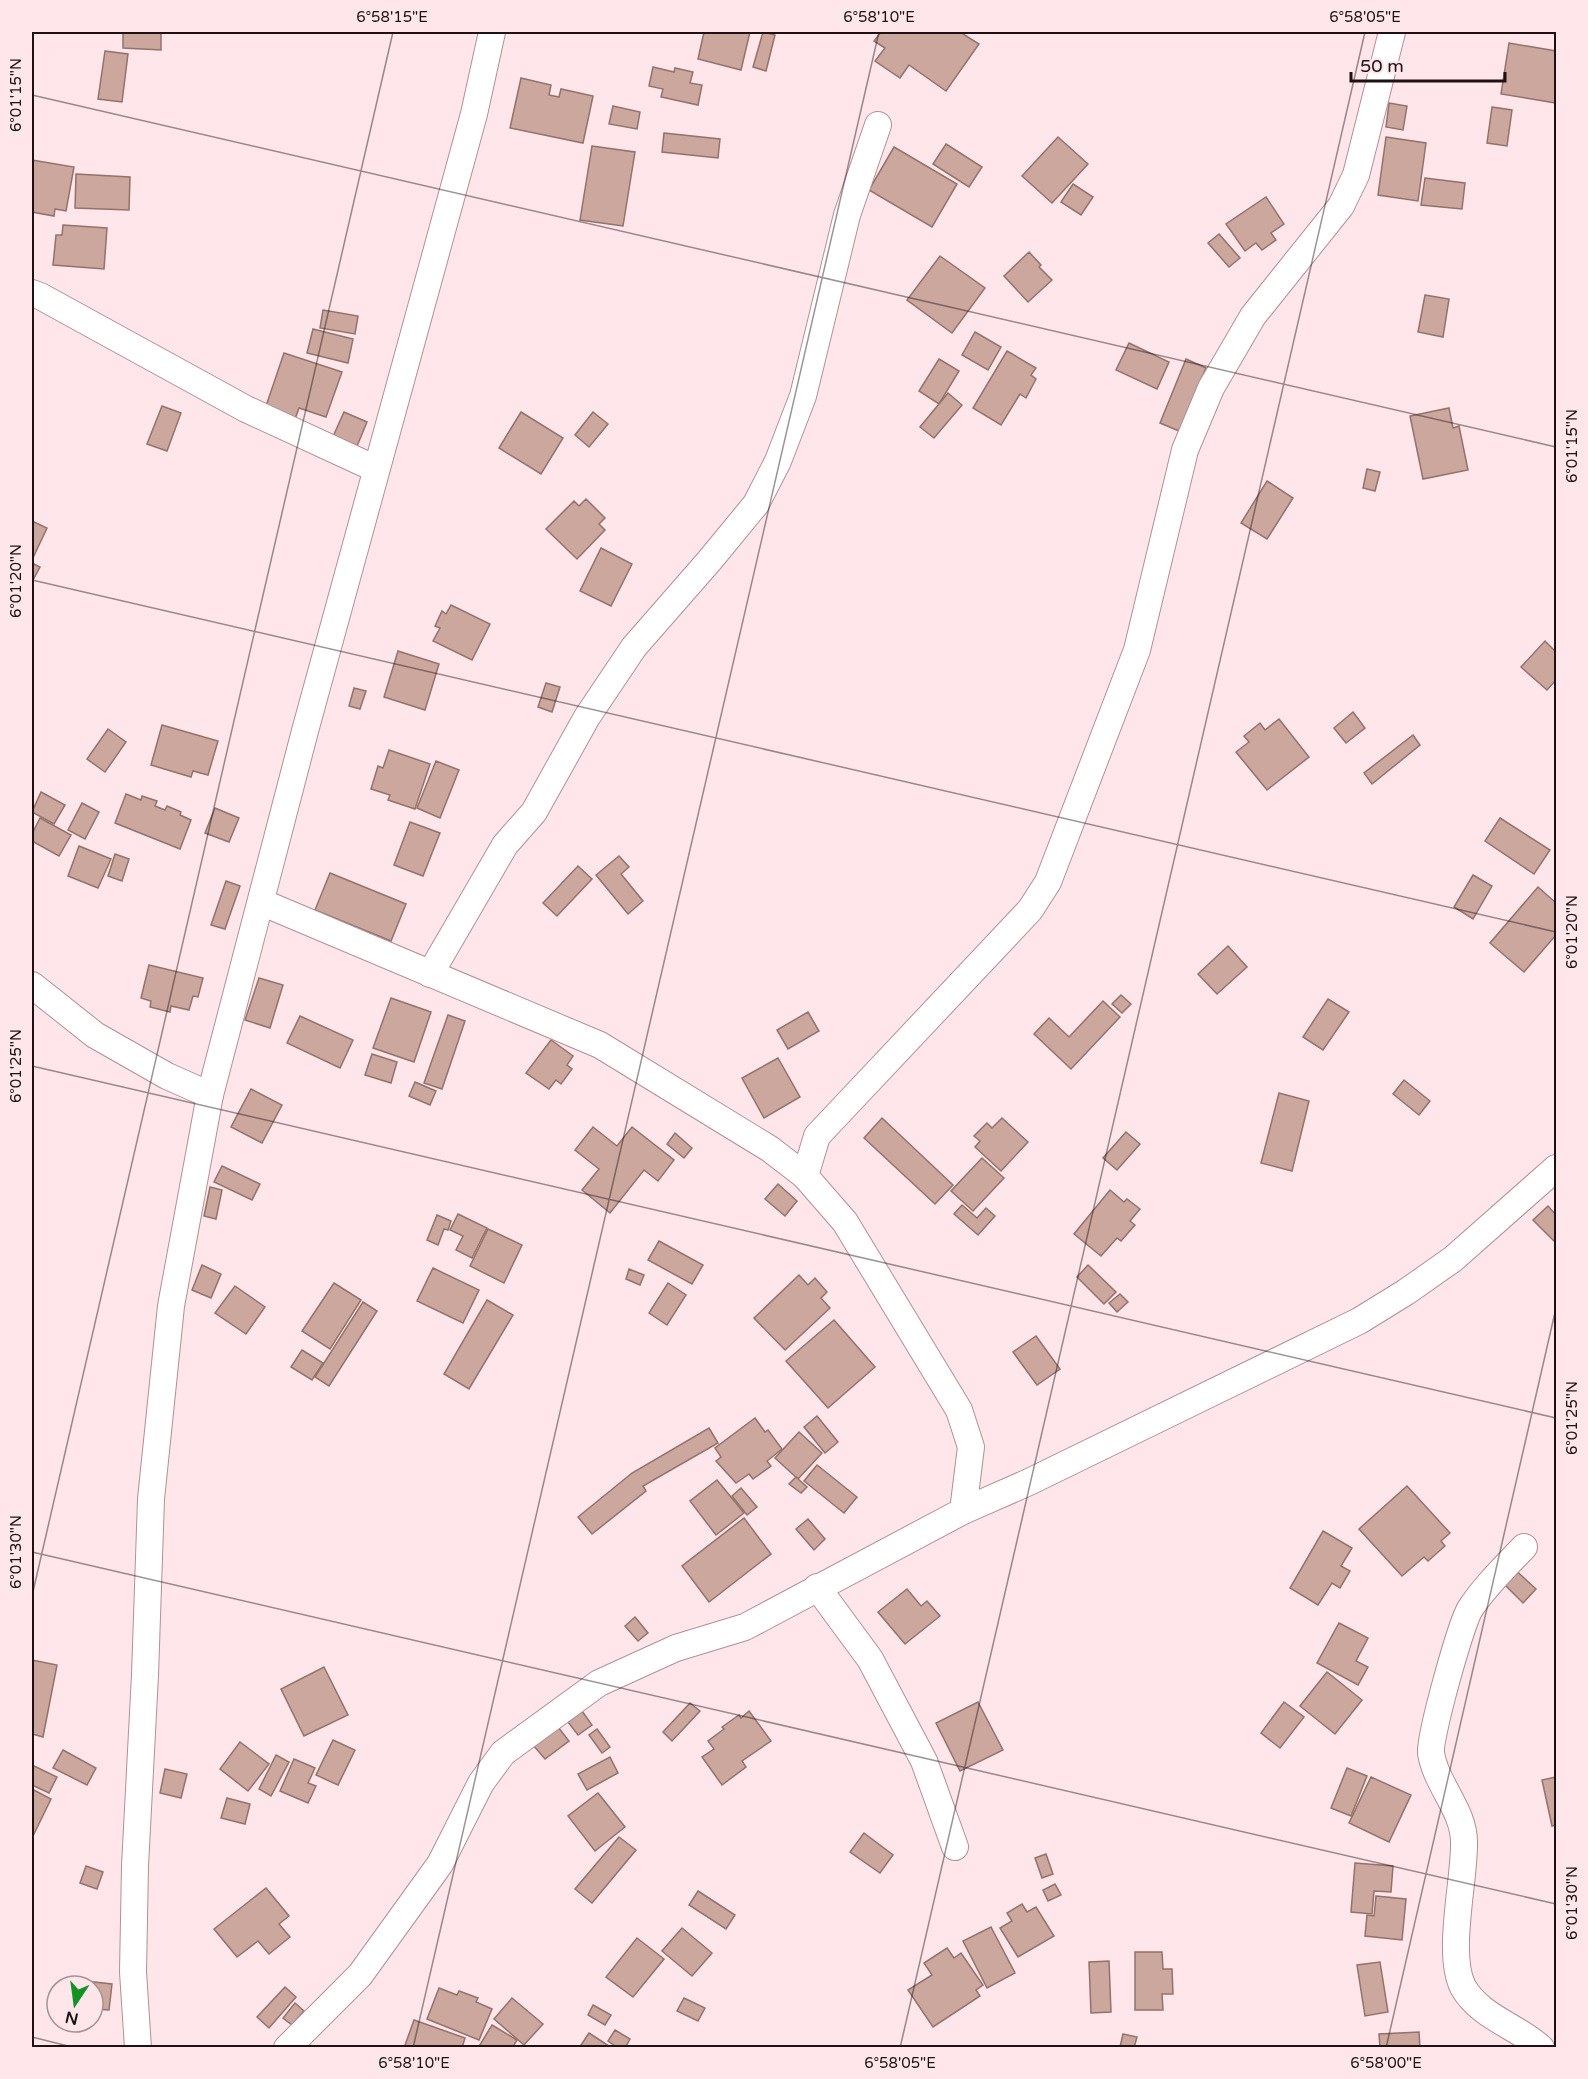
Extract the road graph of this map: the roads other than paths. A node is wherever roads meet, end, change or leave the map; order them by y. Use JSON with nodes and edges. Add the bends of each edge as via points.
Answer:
{"nodes":[{"id":1,"x":492,"y":32,"type":"edge"},
{"id":2,"x":1392,"y":32,"type":"edge"},
{"id":3,"x":878,"y":125,"type":"dead end"},
{"id":4,"x":32,"y":293,"type":"edge"},
{"id":5,"x":376,"y":470,"type":"junction"},
{"id":6,"x":261,"y":902,"type":"junction"},
{"id":7,"x":430,"y":974,"type":"junction"},
{"id":8,"x":32,"y":985,"type":"edge"},
{"id":9,"x":210,"y":1095,"type":"junction"},
{"id":10,"x":817,"y":1136,"type":"junction"},
{"id":11,"x":770,"y":1149,"type":"junction"},
{"id":12,"x":1557,"y":1168,"type":"edge"},
{"id":13,"x":805,"y":1176,"type":"junction"},
{"id":14,"x":963,"y":1511,"type":"junction"},
{"id":15,"x":1524,"y":1547,"type":"dead end"},
{"id":16,"x":817,"y":1587,"type":"junction"},
{"id":17,"x":955,"y":1846,"type":"dead end"},
{"id":18,"x":138,"y":2048,"type":"edge"},
{"id":19,"x":287,"y":2048,"type":"edge"},
{"id":20,"x":1541,"y":2048,"type":"edge"}],
"edges":[{"from":1,"to":5,"type":"street","via":[[474,114]]},
{"from":2,"to":10,"type":"street","via":[[1356,175],[1341,206],[1253,316],[1211,388],[1185,450],[1137,650],[1048,882],[1030,910]]},
{"from":3,"to":7,"type":"street","via":[[847,215],[803,396],[774,470],[756,504],[634,647],[587,717],[534,812],[505,845]]},
{"from":4,"to":5,"type":"street","via":[[246,409]]},
{"from":5,"to":6,"type":"street"},
{"from":6,"to":7,"type":"street"},
{"from":6,"to":9,"type":"street"},
{"from":7,"to":11,"type":"street","via":[[600,1045]]},
{"from":8,"to":9,"type":"street","via":[[95,1035],[167,1076]]},
{"from":9,"to":18,"type":"street","via":[[171,1306],[151,1499],[135,1866]]},
{"from":10,"to":11,"type":"street"},
{"from":10,"to":13,"type":"street"},
{"from":11,"to":13,"type":"street"},
{"from":12,"to":14,"type":"street","via":[[1453,1259],[1359,1321]]},
{"from":13,"to":14,"type":"street","via":[[845,1222],[959,1410],[970,1447]]},
{"from":14,"to":16,"type":"street"},
{"from":15,"to":20,"type":"street","via":[[1468,1611],[1430,1751],[1438,1778],[1461,1820],[1465,1841],[1457,1959],[1462,1985],[1475,2003]]},
{"from":16,"to":17,"type":"street","via":[[870,1659],[924,1761]]},
{"from":16,"to":19,"type":"street","via":[[745,1627],[676,1648],[599,1683],[503,1753],[481,1783],[440,1864],[360,1975]]}]}
